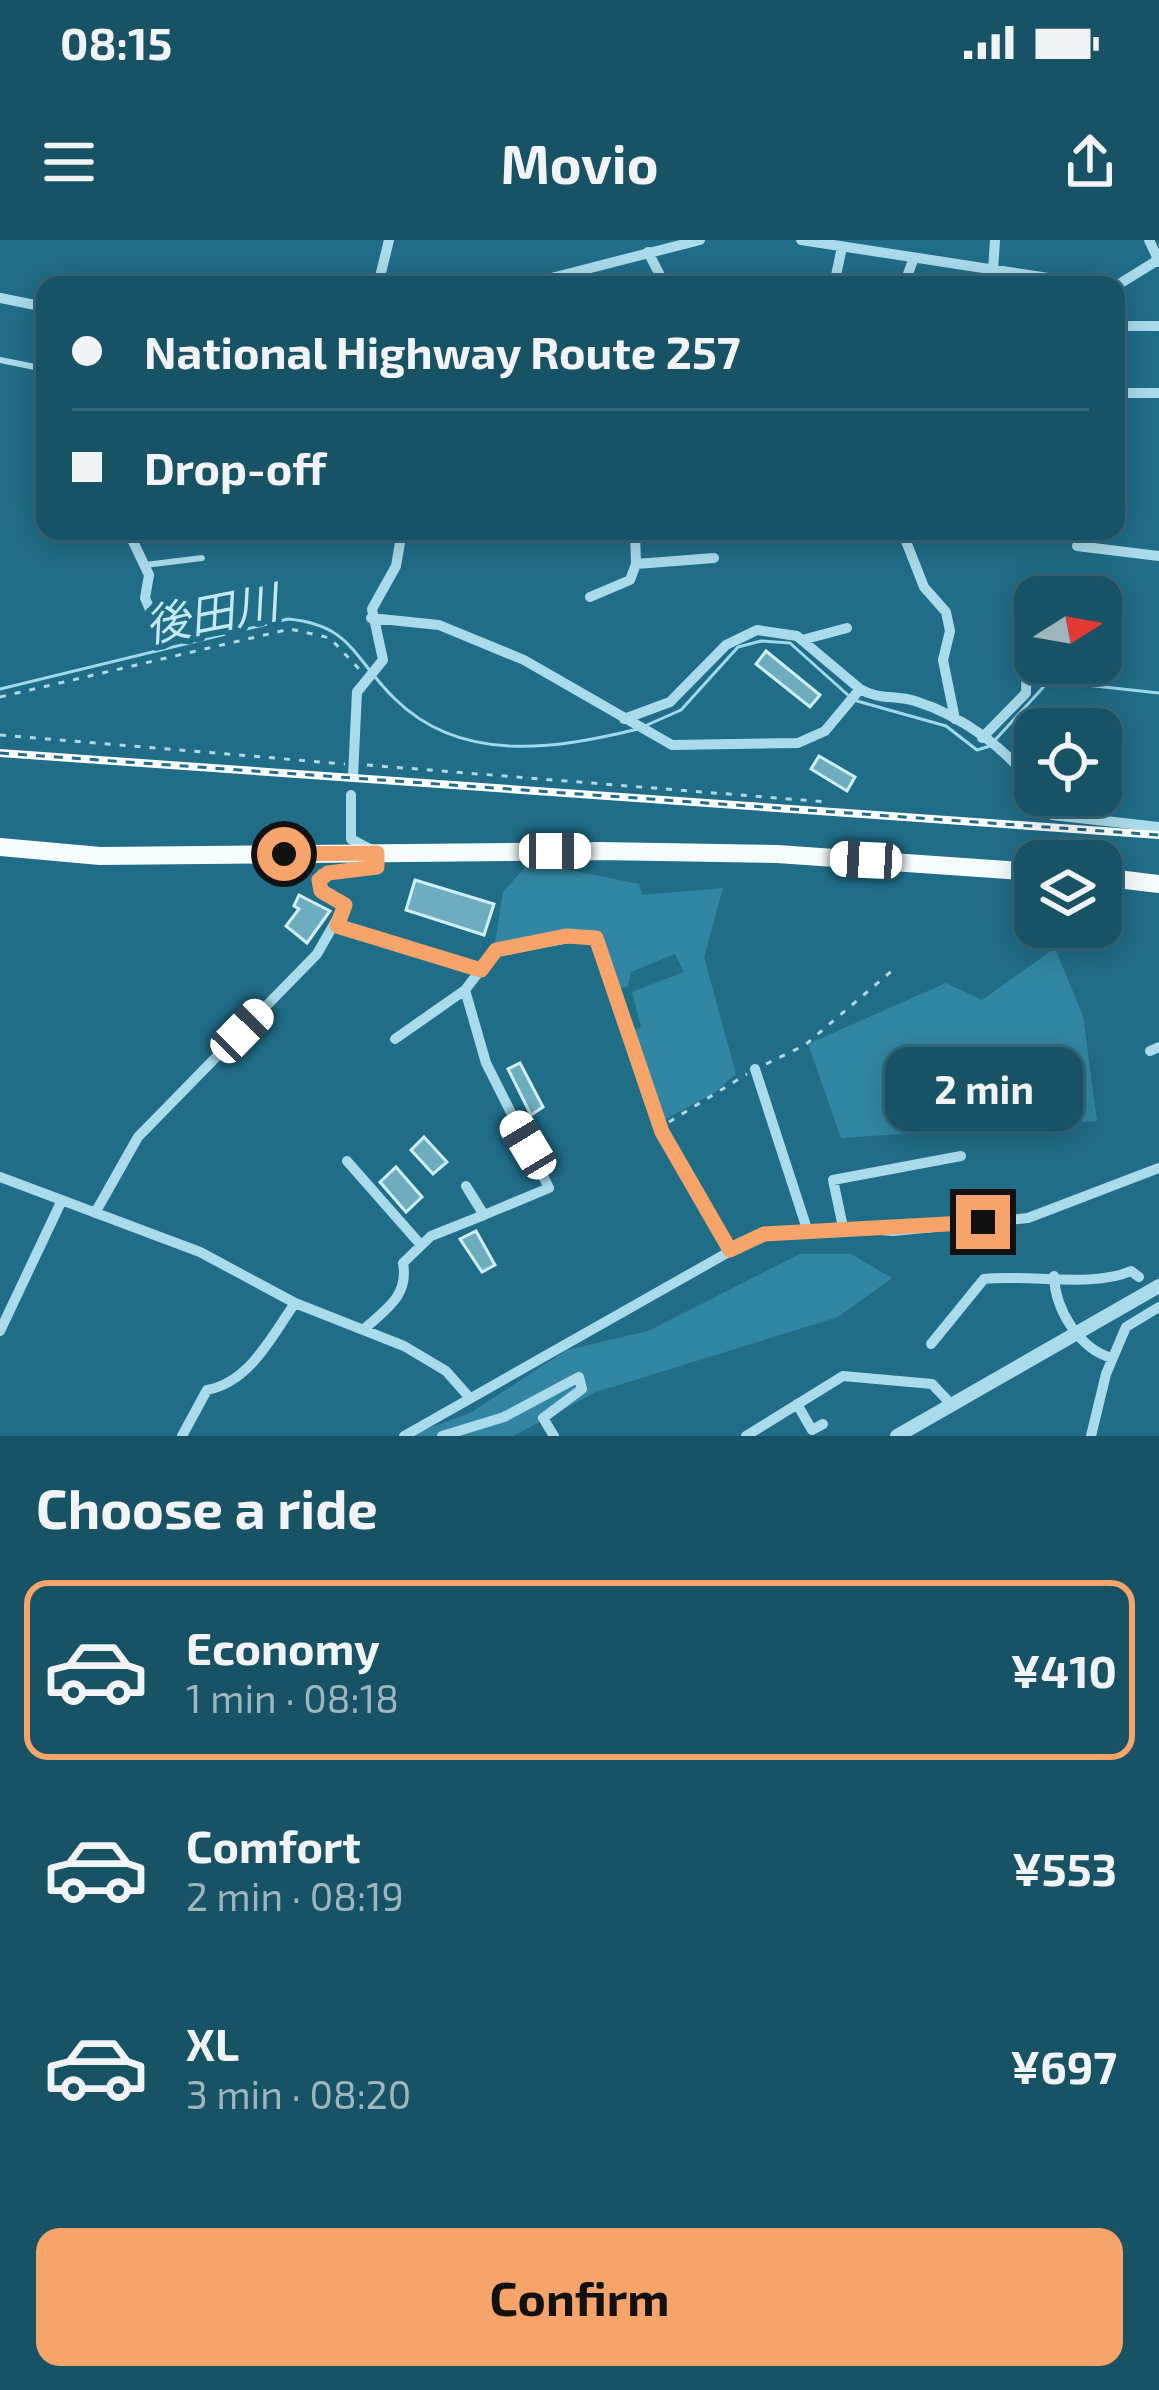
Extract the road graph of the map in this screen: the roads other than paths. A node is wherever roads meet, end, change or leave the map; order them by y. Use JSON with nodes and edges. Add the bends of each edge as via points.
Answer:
{"nodes":[{"id":1,"x":389,"y":240,"type":"edge"},
{"id":2,"x":700,"y":240,"type":"edge"},
{"id":3,"x":801,"y":240,"type":"edge"},
{"id":4,"x":995,"y":240,"type":"edge"},
{"id":5,"x":1149,"y":240,"type":"edge"},
{"id":6,"x":645,"y":246,"type":"edge"},
{"id":7,"x":842,"y":247,"type":"junction"},
{"id":8,"x":913,"y":260,"type":"junction"},
{"id":9,"x":1159,"y":260,"type":"edge"},
{"id":10,"x":992,"y":271,"type":"junction"},
{"id":11,"x":380,"y":276,"type":"edge"},
{"id":12,"x":552,"y":276,"type":"edge"},
{"id":13,"x":660,"y":276,"type":"edge"},
{"id":14,"x":836,"y":276,"type":"edge"},
{"id":15,"x":907,"y":276,"type":"edge"},
{"id":16,"x":1028,"y":276,"type":"edge"},
{"id":17,"x":1125,"y":281,"type":"edge"},
{"id":18,"x":0,"y":298,"type":"edge"},
{"id":19,"x":36,"y":305,"type":"edge"},
{"id":20,"x":1125,"y":326,"type":"edge"},
{"id":21,"x":1159,"y":326,"type":"edge"},
{"id":22,"x":0,"y":360,"type":"edge"},
{"id":23,"x":36,"y":368,"type":"edge"},
{"id":24,"x":1125,"y":393,"type":"edge"},
{"id":25,"x":1159,"y":393,"type":"edge"},
{"id":26,"x":132,"y":540,"type":"edge"},
{"id":27,"x":400,"y":540,"type":"edge"},
{"id":28,"x":635,"y":540,"type":"edge"},
{"id":29,"x":906,"y":540,"type":"edge"},
{"id":30,"x":1077,"y":546,"type":"dead end"},
{"id":31,"x":1159,"y":556,"type":"edge"},
{"id":32,"x":202,"y":558,"type":"dead end"},
{"id":33,"x":714,"y":558,"type":"dead end"},
{"id":34,"x":636,"y":564,"type":"junction"},
{"id":35,"x":145,"y":565,"type":"junction"},
{"id":36,"x":590,"y":597,"type":"dead end"},
{"id":37,"x":152,"y":614,"type":"dead end"},
{"id":38,"x":371,"y":619,"type":"junction"},
{"id":39,"x":847,"y":628,"type":"dead end"},
{"id":40,"x":802,"y":640,"type":"junction"},
{"id":41,"x":1027,"y":684,"type":"edge"},
{"id":42,"x":856,"y":694,"type":"junction"},
{"id":43,"x":955,"y":718,"type":"junction"},
{"id":44,"x":626,"y":721,"type":"junction"},
{"id":45,"x":983,"y":739,"type":"junction"},
{"id":46,"x":1014,"y":765,"type":"edge"},
{"id":47,"x":353,"y":770,"type":"road end"},
{"id":48,"x":351,"y":795,"type":"dead end"},
{"id":49,"x":1061,"y":816,"type":"edge"},
{"id":50,"x":1159,"y":827,"type":"edge"},
{"id":51,"x":0,"y":848,"type":"edge"},
{"id":52,"x":377,"y":853,"type":"junction"},
{"id":53,"x":1014,"y":871,"type":"edge"},
{"id":54,"x":1122,"y":880,"type":"edge"},
{"id":55,"x":1159,"y":884,"type":"edge"},
{"id":56,"x":337,"y":926,"type":"junction"},
{"id":57,"x":481,"y":970,"type":"junction"},
{"id":58,"x":465,"y":990,"type":"junction"},
{"id":59,"x":395,"y":1039,"type":"dead end"},
{"id":60,"x":755,"y":1069,"type":"road end"},
{"id":61,"x":962,"y":1156,"type":"dead end"},
{"id":62,"x":347,"y":1162,"type":"dead end"},
{"id":63,"x":1159,"y":1168,"type":"edge"},
{"id":64,"x":0,"y":1177,"type":"edge"},
{"id":65,"x":466,"y":1186,"type":"dead end"},
{"id":66,"x":62,"y":1200,"type":"junction"},
{"id":67,"x":95,"y":1213,"type":"junction"},
{"id":68,"x":484,"y":1215,"type":"junction"},
{"id":69,"x":843,"y":1227,"type":"junction"},
{"id":70,"x":808,"y":1232,"type":"junction"},
{"id":71,"x":420,"y":1244,"type":"junction"},
{"id":72,"x":730,"y":1250,"type":"junction"},
{"id":73,"x":1054,"y":1276,"type":"junction"},
{"id":74,"x":1139,"y":1277,"type":"dead end"},
{"id":75,"x":1159,"y":1286,"type":"edge"},
{"id":76,"x":295,"y":1303,"type":"junction"},
{"id":77,"x":1157,"y":1306,"type":"edge"},
{"id":78,"x":364,"y":1330,"type":"junction"},
{"id":79,"x":0,"y":1331,"type":"edge"},
{"id":80,"x":1077,"y":1334,"type":"junction"},
{"id":81,"x":932,"y":1344,"type":"dead end"},
{"id":82,"x":1112,"y":1358,"type":"junction"},
{"id":83,"x":469,"y":1397,"type":"junction"},
{"id":84,"x":797,"y":1404,"type":"junction"},
{"id":85,"x":952,"y":1405,"type":"junction"},
{"id":86,"x":824,"y":1424,"type":"dead end"},
{"id":87,"x":182,"y":1436,"type":"edge"},
{"id":88,"x":404,"y":1436,"type":"edge"},
{"id":89,"x":442,"y":1436,"type":"edge"},
{"id":90,"x":554,"y":1436,"type":"edge"},
{"id":91,"x":746,"y":1436,"type":"edge"},
{"id":92,"x":897,"y":1436,"type":"edge"},
{"id":93,"x":1091,"y":1436,"type":"edge"}],
"edges":[{"from":1,"to":11,"type":"street"},
{"from":2,"to":6,"type":"street"},
{"from":3,"to":7,"type":"street"},
{"from":4,"to":10,"type":"street"},
{"from":5,"to":9,"type":"street"},
{"from":6,"to":12,"type":"street"},
{"from":6,"to":13,"type":"street"},
{"from":7,"to":8,"type":"street"},
{"from":7,"to":14,"type":"street"},
{"from":8,"to":10,"type":"street"},
{"from":8,"to":15,"type":"street"},
{"from":9,"to":17,"type":"street"},
{"from":10,"to":16,"type":"street"},
{"from":18,"to":19,"type":"street"},
{"from":20,"to":21,"type":"street"},
{"from":22,"to":23,"type":"lane"},
{"from":24,"to":25,"type":"street"},
{"from":26,"to":35,"type":"street"},
{"from":27,"to":38,"type":"street"},
{"from":28,"to":34,"type":"street"},
{"from":29,"to":43,"type":"street","via":[[924,587],[946,612],[943,659]]},
{"from":30,"to":31,"type":"street"},
{"from":32,"to":35,"type":"lane"},
{"from":33,"to":34,"type":"street"},
{"from":34,"to":36,"type":"street","via":[[630,580]]},
{"from":35,"to":37,"type":"street"},
{"from":38,"to":44,"type":"street","via":[[439,625],[524,660]]},
{"from":38,"to":47,"type":"street","via":[[383,660],[358,692]]},
{"from":39,"to":40,"type":"street"},
{"from":40,"to":42,"type":"street"},
{"from":40,"to":44,"type":"street","via":[[772,629],[741,636],[670,702]]},
{"from":41,"to":45,"type":"street"},
{"from":42,"to":43,"type":"street","via":[[912,700]]},
{"from":42,"to":44,"type":"street","via":[[825,731],[790,746],[688,746]]},
{"from":43,"to":45,"type":"street"},
{"from":45,"to":46,"type":"street"},
{"from":48,"to":52,"type":"street","via":[[351,839]]},
{"from":49,"to":50,"type":"street"},
{"from":51,"to":52,"type":"highway","via":[[100,856]]},
{"from":52,"to":53,"type":"highway","via":[[777,854]]},
{"from":52,"to":56,"type":"street","via":[[377,867],[319,880],[321,891],[345,905]]},
{"from":54,"to":55,"type":"highway"},
{"from":56,"to":57,"type":"street"},
{"from":56,"to":67,"type":"street","via":[[138,1137]]},
{"from":57,"to":58,"type":"street"},
{"from":57,"to":72,"type":"street","via":[[496,950],[596,938],[660,1127]]},
{"from":58,"to":59,"type":"street"},
{"from":58,"to":68,"type":"street","via":[[486,1064],[549,1188]]},
{"from":60,"to":70,"type":"street"},
{"from":61,"to":69,"type":"street","via":[[832,1180]]},
{"from":62,"to":71,"type":"street"},
{"from":63,"to":69,"type":"street","via":[[1048,1214],[893,1231]]},
{"from":64,"to":66,"type":"street"},
{"from":65,"to":68,"type":"street"},
{"from":66,"to":67,"type":"street"},
{"from":66,"to":79,"type":"street"},
{"from":67,"to":76,"type":"street","via":[[200,1252]]},
{"from":68,"to":71,"type":"street"},
{"from":69,"to":70,"type":"street"},
{"from":70,"to":72,"type":"street","via":[[758,1235]]},
{"from":71,"to":78,"type":"street","via":[[403,1263],[399,1298]]},
{"from":72,"to":83,"type":"street"},
{"from":73,"to":74,"type":"street"},
{"from":73,"to":80,"type":"street"},
{"from":73,"to":81,"type":"street","via":[[984,1279]]},
{"from":75,"to":80,"type":"street"},
{"from":76,"to":78,"type":"street"},
{"from":76,"to":87,"type":"street","via":[[228,1386],[207,1390]]},
{"from":77,"to":82,"type":"street","via":[[1126,1328]]},
{"from":78,"to":83,"type":"street","via":[[422,1354]]},
{"from":80,"to":82,"type":"street"},
{"from":80,"to":85,"type":"street"},
{"from":82,"to":93,"type":"street"},
{"from":83,"to":88,"type":"street"},
{"from":84,"to":85,"type":"street","via":[[858,1375],[932,1384]]},
{"from":84,"to":86,"type":"street","via":[[812,1430]]},
{"from":84,"to":91,"type":"street"},
{"from":85,"to":92,"type":"street"},
{"from":89,"to":90,"type":"street","via":[[504,1418],[579,1377],[582,1388],[543,1418]]}]}
